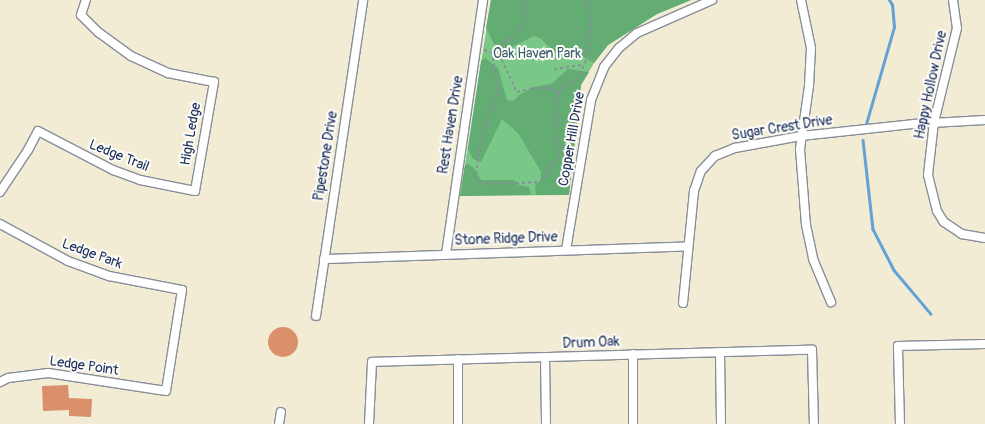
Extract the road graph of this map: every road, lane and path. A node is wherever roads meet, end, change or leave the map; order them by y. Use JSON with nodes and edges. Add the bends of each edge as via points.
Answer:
{"nodes":[{"id":1,"x":86,"y":0,"type":"edge"},
{"id":2,"x":363,"y":0,"type":"edge"},
{"id":3,"x":483,"y":0,"type":"edge"},
{"id":4,"x":524,"y":0,"type":"edge"},
{"id":5,"x":585,"y":0,"type":"edge"},
{"id":6,"x":712,"y":0,"type":"edge"},
{"id":7,"x":801,"y":0,"type":"edge"},
{"id":8,"x":953,"y":0,"type":"edge"},
{"id":9,"x":476,"y":48,"type":"junction"},
{"id":10,"x":492,"y":51,"type":"junction"},
{"id":11,"x":584,"y":65,"type":"junction"},
{"id":12,"x":554,"y":69,"type":"dead end"},
{"id":13,"x":558,"y":91,"type":"junction"},
{"id":14,"x":985,"y":120,"type":"edge"},
{"id":15,"x":934,"y":122,"type":"junction"},
{"id":16,"x":801,"y":136,"type":"junction"},
{"id":17,"x":195,"y":190,"type":"joint"},
{"id":18,"x":0,"y":192,"type":"edge"},
{"id":19,"x":0,"y":224,"type":"edge"},
{"id":20,"x":985,"y":238,"type":"edge"},
{"id":21,"x":688,"y":246,"type":"junction"},
{"id":22,"x":566,"y":250,"type":"junction"},
{"id":23,"x":446,"y":254,"type":"junction"},
{"id":24,"x":324,"y":259,"type":"junction"},
{"id":25,"x":831,"y":302,"type":"dead end"},
{"id":26,"x":683,"y":303,"type":"dead end"},
{"id":27,"x":316,"y":316,"type":"dead end"},
{"id":28,"x":985,"y":344,"type":"edge"},
{"id":29,"x":720,"y":352,"type":"junction"},
{"id":30,"x":633,"y":354,"type":"junction"},
{"id":31,"x":545,"y":357,"type":"junction"},
{"id":32,"x":458,"y":359,"type":"junction"},
{"id":33,"x":0,"y":382,"type":"edge"},
{"id":34,"x":166,"y":391,"type":"joint"},
{"id":35,"x":281,"y":412,"type":"dead end"},
{"id":36,"x":279,"y":424,"type":"edge"},
{"id":37,"x":368,"y":424,"type":"edge"},
{"id":38,"x":458,"y":424,"type":"edge"},
{"id":39,"x":546,"y":424,"type":"edge"},
{"id":40,"x":633,"y":424,"type":"edge"},
{"id":41,"x":721,"y":424,"type":"edge"},
{"id":42,"x":814,"y":424,"type":"edge"},
{"id":43,"x":900,"y":424,"type":"edge"}],
"edges":[{"from":1,"to":17,"type":"street","name":"High Ledge","via":[[81,15],[114,45],[149,66],[188,78],[214,82]]},
{"from":2,"to":24,"type":"street","name":"Pipestone Drive"},
{"from":3,"to":9,"type":"street","name":"Rest Haven Drive"},
{"from":4,"to":10,"type":"path","via":[[525,20],[517,34]]},
{"from":5,"to":11,"type":"path","via":[[591,20]]},
{"from":6,"to":22,"type":"street","name":"Copper Hill Drive","via":[[637,33],[619,48],[604,67],[591,100]]},
{"from":7,"to":16,"type":"street","via":[[809,30],[811,67]]},
{"from":8,"to":15,"type":"street","name":"Happy Hollow Drive","via":[[957,28]]},
{"from":9,"to":10,"type":"path"},
{"from":9,"to":23,"type":"street","name":"Rest Haven Drive"},
{"from":10,"to":13,"type":"path","via":[[502,60],[517,92],[532,88],[551,88]]},
{"from":10,"to":13,"type":"path","via":[[499,94],[482,136],[477,158],[476,176],[479,181],[492,184],[540,182],[561,151],[555,139]]},
{"from":11,"to":12,"type":"path"},
{"from":11,"to":13,"type":"path","via":[[577,80]]},
{"from":14,"to":15,"type":"street","name":"Sugar Crest Drive"},
{"from":15,"to":16,"type":"street","name":"Sugar Crest Drive"},
{"from":15,"to":20,"type":"street","name":"Happy Hollow Drive","via":[[928,176],[937,211],[944,222],[956,231]]},
{"from":16,"to":21,"type":"street","name":"Sugar Crest Drive","via":[[730,150],[707,163],[696,181]]},
{"from":16,"to":25,"type":"street","via":[[800,160],[808,242]]},
{"from":17,"to":18,"type":"street","name":"Ledge Trail","via":[[140,180],[113,170],[38,131]]},
{"from":19,"to":34,"type":"street","name":"Ledge Park","via":[[68,261],[108,276],[182,290]]},
{"from":21,"to":22,"type":"street","name":"Stone Ridge Drive"},
{"from":21,"to":26,"type":"street","name":"Sugar Crest Drive"},
{"from":22,"to":23,"type":"street","name":"Stone Ridge Drive"},
{"from":23,"to":24,"type":"street","name":"Stone Ridge Drive"},
{"from":24,"to":27,"type":"street","name":"Pipestone Drive"},
{"from":28,"to":43,"type":"street","via":[[898,346]]},
{"from":29,"to":30,"type":"street","name":"Drum Oak"},
{"from":29,"to":41,"type":"street"},
{"from":29,"to":42,"type":"street","name":"Drum Oak","via":[[812,350]]},
{"from":30,"to":31,"type":"street","name":"Drum Oak"},
{"from":30,"to":40,"type":"street"},
{"from":31,"to":32,"type":"street","name":"Drum Oak"},
{"from":31,"to":39,"type":"street"},
{"from":32,"to":37,"type":"street","name":"Drum Oak","via":[[372,362]]},
{"from":32,"to":38,"type":"street"},
{"from":33,"to":34,"type":"street","name":"Ledge Point","via":[[8,378],[48,373]]},
{"from":35,"to":36,"type":"street"}]}
